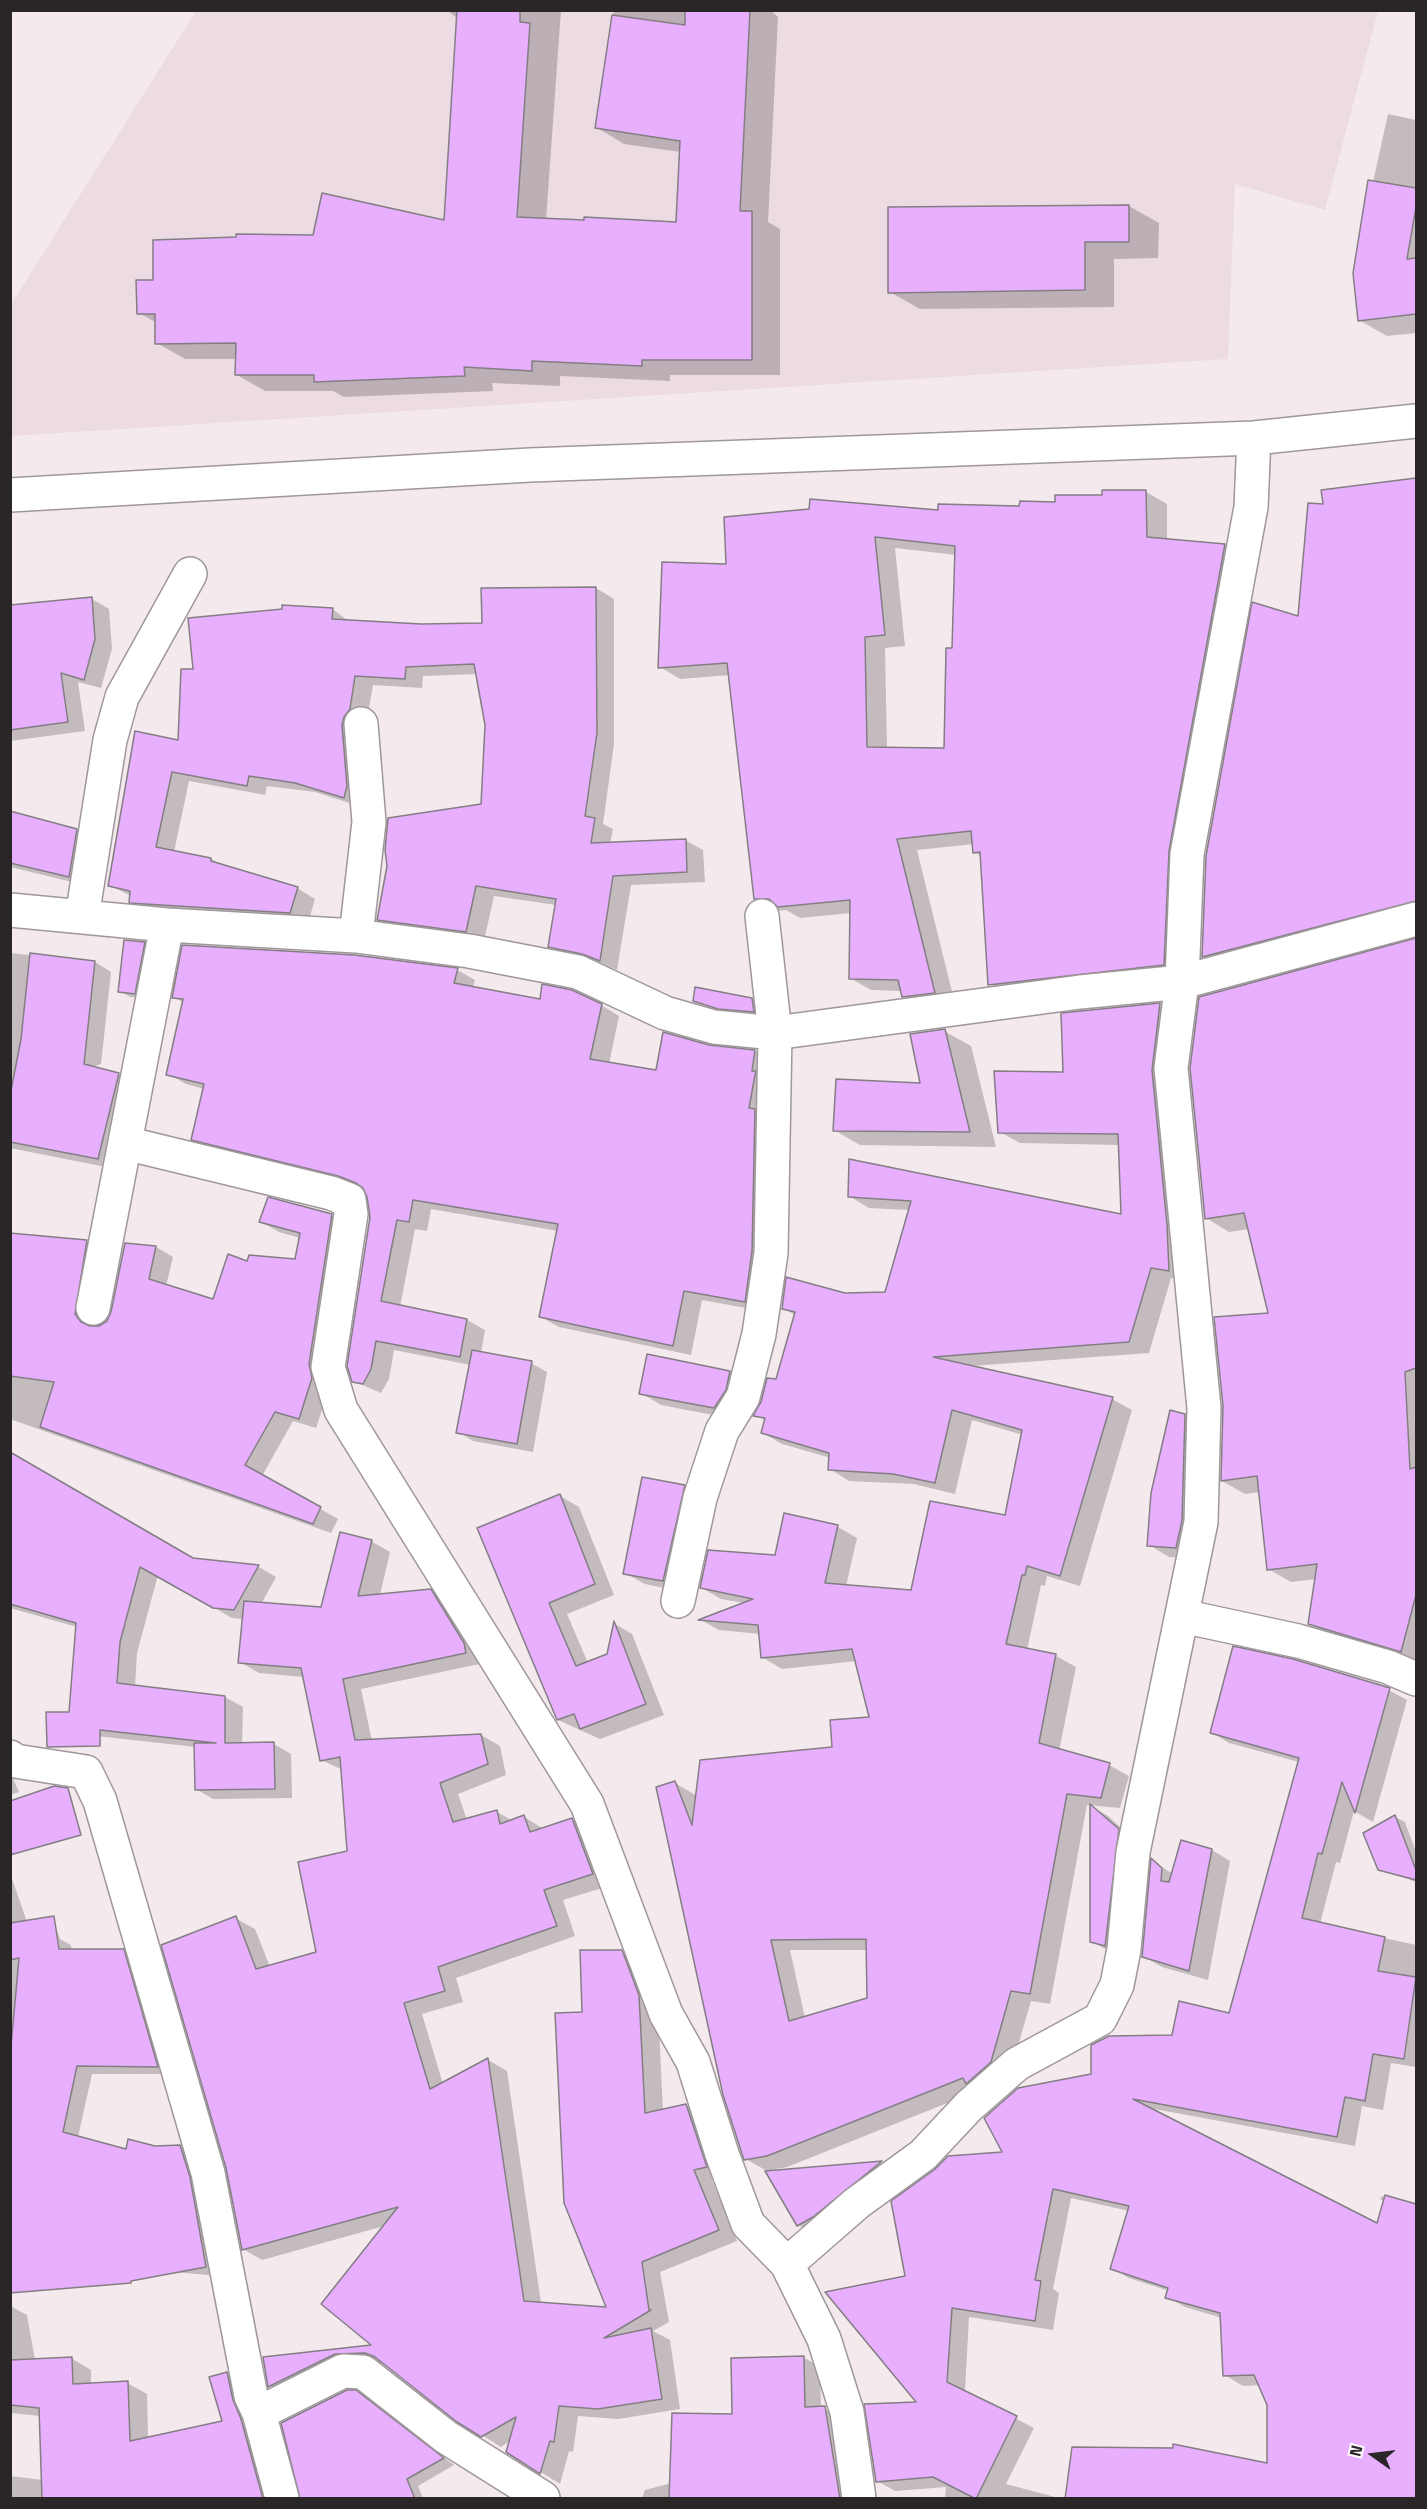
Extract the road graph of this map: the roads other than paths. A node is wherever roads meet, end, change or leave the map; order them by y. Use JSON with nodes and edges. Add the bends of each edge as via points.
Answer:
{"nodes":[{"id":1,"x":1416,"y":421,"type":"edge"},
{"id":2,"x":1254,"y":438,"type":"junction"},
{"id":3,"x":10,"y":495,"type":"edge"},
{"id":4,"x":190,"y":574,"type":"dead end"},
{"id":5,"x":361,"y":724,"type":"dead end"},
{"id":6,"x":10,"y":909,"type":"edge"},
{"id":7,"x":762,"y":916,"type":"dead end"},
{"id":8,"x":82,"y":917,"type":"junction"},
{"id":9,"x":1416,"y":919,"type":"edge"},
{"id":10,"x":167,"y":926,"type":"junction"},
{"id":11,"x":356,"y":936,"type":"junction"},
{"id":12,"x":1182,"y":981,"type":"junction"},
{"id":13,"x":776,"y":1034,"type":"junction"},
{"id":14,"x":125,"y":1143,"type":"junction"},
{"id":15,"x":93,"y":1308,"type":"dead end"},
{"id":16,"x":678,"y":1601,"type":"dead end"},
{"id":17,"x":1182,"y":1616,"type":"junction"},
{"id":18,"x":1416,"y":1680,"type":"edge"},
{"id":19,"x":10,"y":1757,"type":"edge"},
{"id":20,"x":787,"y":2264,"type":"junction"},
{"id":21,"x":260,"y":2413,"type":"junction"},
{"id":22,"x":282,"y":2499,"type":"edge"},
{"id":23,"x":543,"y":2499,"type":"edge"},
{"id":24,"x":859,"y":2499,"type":"edge"}],
"edges":[{"from":1,"to":2,"type":"street"},
{"from":2,"to":3,"type":"street","via":[[530,465]]},
{"from":2,"to":12,"type":"street","via":[[1251,507],[1186,854]]},
{"from":4,"to":8,"type":"street","via":[[122,696],[102,783]]},
{"from":5,"to":11,"type":"street","via":[[369,822]]},
{"from":6,"to":8,"type":"street"},
{"from":7,"to":13,"type":"street"},
{"from":8,"to":10,"type":"street"},
{"from":9,"to":12,"type":"street"},
{"from":10,"to":11,"type":"street"},
{"from":10,"to":14,"type":"street"},
{"from":11,"to":13,"type":"street","via":[[470,951],[578,972],[665,1013],[714,1027]]},
{"from":12,"to":13,"type":"street"},
{"from":12,"to":17,"type":"street","via":[[1171,1068],[1204,1408],[1201,1522]]},
{"from":13,"to":16,"type":"street","via":[[771,1253],[759,1334],[743,1397],[722,1431],[700,1498]]},
{"from":14,"to":15,"type":"street"},
{"from":14,"to":20,"type":"street","via":[[349,1200],[351,1214],[328,1367],[341,1410],[587,1804],[666,2014],[693,2062],[748,2224]]},
{"from":17,"to":18,"type":"street","via":[[1298,1641],[1388,1666]]},
{"from":17,"to":20,"type":"street","via":[[1133,1852],[1117,1985],[1100,2019],[1017,2064],[969,2106],[923,2155],[857,2203]]},
{"from":19,"to":21,"type":"street","via":[[86,1772],[100,1801],[208,2173],[251,2396]]},
{"from":20,"to":24,"type":"street","via":[[824,2339],[847,2412]]},
{"from":21,"to":22,"type":"street"},
{"from":21,"to":23,"type":"street","via":[[343,2370],[363,2372],[446,2437]]}]}
